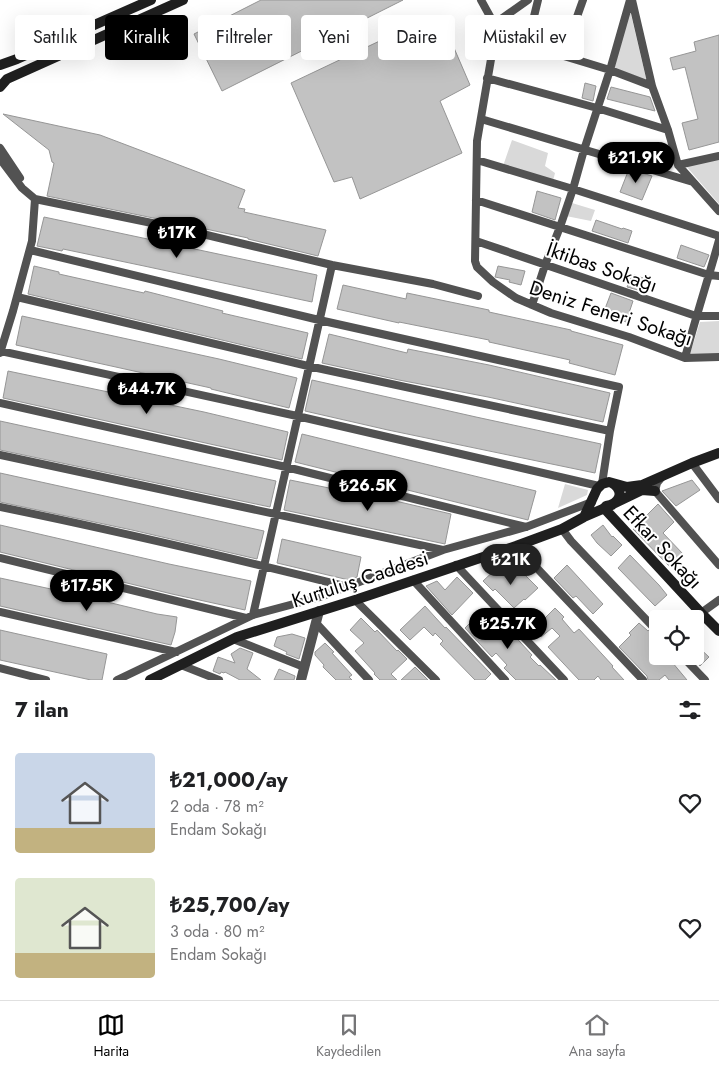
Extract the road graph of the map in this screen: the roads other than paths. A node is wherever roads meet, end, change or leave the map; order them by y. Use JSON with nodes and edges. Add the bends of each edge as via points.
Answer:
{"nodes":[{"id":1,"x":151,"y":0,"type":"edge"},
{"id":2,"x":183,"y":0,"type":"edge"},
{"id":3,"x":481,"y":0,"type":"edge"},
{"id":4,"x":528,"y":0,"type":"edge"},
{"id":5,"x":538,"y":0,"type":"edge"},
{"id":6,"x":583,"y":0,"type":"edge"},
{"id":7,"x":631,"y":0,"type":"edge"},
{"id":8,"x":489,"y":15,"type":"edge"},
{"id":9,"x":507,"y":15,"type":"edge"},
{"id":10,"x":534,"y":15,"type":"edge"},
{"id":11,"x":578,"y":15,"type":"edge"},
{"id":12,"x":491,"y":60,"type":"edge"},
{"id":13,"x":576,"y":60,"type":"edge"},
{"id":14,"x":0,"y":65,"type":"edge"},
{"id":15,"x":610,"y":70,"type":"junction"},
{"id":16,"x":488,"y":78,"type":"junction"},
{"id":17,"x":652,"y":86,"type":"junction"},
{"id":18,"x":0,"y":87,"type":"edge"},
{"id":19,"x":597,"y":108,"type":"junction"},
{"id":20,"x":481,"y":119,"type":"junction"},
{"id":21,"x":668,"y":130,"type":"junction"},
{"id":22,"x":0,"y":148,"type":"edge"},
{"id":23,"x":584,"y":150,"type":"junction"},
{"id":24,"x":719,"y":156,"type":"edge"},
{"id":25,"x":0,"y":159,"type":"edge"},
{"id":26,"x":477,"y":160,"type":"junction"},
{"id":27,"x":678,"y":164,"type":"junction"},
{"id":28,"x":693,"y":182,"type":"junction"},
{"id":29,"x":573,"y":189,"type":"junction"},
{"id":30,"x":28,"y":193,"type":"junction"},
{"id":31,"x":35,"y":199,"type":"junction"},
{"id":32,"x":476,"y":200,"type":"junction"},
{"id":33,"x":719,"y":211,"type":"edge"},
{"id":34,"x":560,"y":227,"type":"junction"},
{"id":35,"x":719,"y":236,"type":"edge"},
{"id":36,"x":719,"y":240,"type":"edge"},
{"id":37,"x":476,"y":241,"type":"junction"},
{"id":38,"x":30,"y":250,"type":"junction"},
{"id":39,"x":545,"y":265,"type":"junction"},
{"id":40,"x":332,"y":266,"type":"junction"},
{"id":41,"x":709,"y":275,"type":"junction"},
{"id":42,"x":719,"y":276,"type":"edge"},
{"id":43,"x":478,"y":296,"type":"dead end"},
{"id":44,"x":17,"y":297,"type":"junction"},
{"id":45,"x":532,"y":305,"type":"junction"},
{"id":46,"x":696,"y":316,"type":"junction"},
{"id":47,"x":719,"y":316,"type":"edge"},
{"id":48,"x":319,"y":320,"type":"junction"},
{"id":49,"x":0,"y":351,"type":"edge"},
{"id":50,"x":719,"y":357,"type":"edge"},
{"id":51,"x":685,"y":358,"type":"junction"},
{"id":52,"x":308,"y":366,"type":"junction"},
{"id":53,"x":0,"y":403,"type":"edge"},
{"id":54,"x":298,"y":416,"type":"junction"},
{"id":55,"x":610,"y":431,"type":"junction"},
{"id":56,"x":719,"y":453,"type":"edge"},
{"id":57,"x":0,"y":455,"type":"edge"},
{"id":58,"x":692,"y":462,"type":"junction"},
{"id":59,"x":286,"y":467,"type":"junction"},
{"id":60,"x":663,"y":476,"type":"junction"},
{"id":61,"x":602,"y":486,"type":"junction"},
{"id":62,"x":655,"y":491,"type":"junction"},
{"id":63,"x":719,"y":499,"type":"edge"},
{"id":64,"x":592,"y":502,"type":"junction"},
{"id":65,"x":610,"y":505,"type":"junction"},
{"id":66,"x":0,"y":507,"type":"edge"},
{"id":67,"x":276,"y":513,"type":"junction"},
{"id":68,"x":584,"y":517,"type":"junction"},
{"id":69,"x":526,"y":527,"type":"junction"},
{"id":70,"x":562,"y":529,"type":"junction"},
{"id":71,"x":516,"y":546,"type":"junction"},
{"id":72,"x":443,"y":550,"type":"junction"},
{"id":73,"x":0,"y":558,"type":"edge"},
{"id":74,"x":456,"y":565,"type":"junction"},
{"id":75,"x":719,"y":565,"type":"edge"},
{"id":76,"x":264,"y":566,"type":"junction"},
{"id":77,"x":413,"y":580,"type":"junction"},
{"id":78,"x":348,"y":587,"type":"junction"},
{"id":79,"x":354,"y":600,"type":"junction"},
{"id":80,"x":719,"y":600,"type":"edge"},
{"id":81,"x":698,"y":610,"type":"edge"},
{"id":82,"x":319,"y":611,"type":"junction"},
{"id":83,"x":704,"y":611,"type":"edge"},
{"id":84,"x":0,"y":612,"type":"edge"},
{"id":85,"x":250,"y":616,"type":"junction"},
{"id":86,"x":704,"y":616,"type":"edge"},
{"id":87,"x":649,"y":622,"type":"edge"},
{"id":88,"x":316,"y":623,"type":"junction"},
{"id":89,"x":719,"y":631,"type":"edge"},
{"id":90,"x":233,"y":639,"type":"junction"},
{"id":91,"x":176,"y":652,"type":"junction"},
{"id":92,"x":181,"y":665,"type":"junction"},
{"id":93,"x":691,"y":665,"type":"edge"},
{"id":94,"x":304,"y":667,"type":"junction"},
{"id":95,"x":0,"y":668,"type":"edge"},
{"id":96,"x":46,"y":680,"type":"edge"},
{"id":97,"x":118,"y":680,"type":"edge"},
{"id":98,"x":150,"y":680,"type":"edge"},
{"id":99,"x":219,"y":680,"type":"edge"},
{"id":100,"x":300,"y":680,"type":"edge"},
{"id":101,"x":369,"y":680,"type":"edge"},
{"id":102,"x":436,"y":680,"type":"edge"},
{"id":103,"x":505,"y":680,"type":"edge"},
{"id":104,"x":564,"y":680,"type":"edge"},
{"id":105,"x":643,"y":680,"type":"edge"},
{"id":106,"x":705,"y":680,"type":"edge"}],
"edges":[{"from":1,"to":14,"type":"main road"},
{"from":2,"to":18,"type":"main road","via":[[7,78]]},
{"from":3,"to":8,"type":"street","name":"Deniz Feneri Sokağı"},
{"from":4,"to":9,"type":"street"},
{"from":5,"to":10,"type":"street"},
{"from":6,"to":11,"type":"street"},
{"from":7,"to":15,"type":"street"},
{"from":7,"to":17,"type":"street"},
{"from":12,"to":16,"type":"street","name":"Deniz Feneri Sokağı"},
{"from":13,"to":15,"type":"street"},
{"from":15,"to":17,"type":"street"},
{"from":15,"to":19,"type":"street"},
{"from":16,"to":19,"type":"street"},
{"from":16,"to":20,"type":"street","name":"Deniz Feneri Sokağı"},
{"from":17,"to":21,"type":"street"},
{"from":19,"to":21,"type":"street"},
{"from":19,"to":23,"type":"street"},
{"from":20,"to":23,"type":"street"},
{"from":20,"to":26,"type":"street","name":"Deniz Feneri Sokağı"},
{"from":21,"to":27,"type":"street"},
{"from":22,"to":30,"type":"street"},
{"from":23,"to":28,"type":"street"},
{"from":23,"to":29,"type":"street"},
{"from":24,"to":27,"type":"street"},
{"from":25,"to":30,"type":"street"},
{"from":26,"to":29,"type":"street"},
{"from":26,"to":32,"type":"street","name":"Deniz Feneri Sokağı"},
{"from":27,"to":28,"type":"street"},
{"from":28,"to":33,"type":"street"},
{"from":29,"to":34,"type":"street"},
{"from":29,"to":35,"type":"street"},
{"from":30,"to":31,"type":"street"},
{"from":31,"to":38,"type":"street"},
{"from":31,"to":40,"type":"street","via":[[186,230]]},
{"from":32,"to":34,"type":"street"},
{"from":32,"to":37,"type":"street","name":"Deniz Feneri Sokağı"},
{"from":34,"to":39,"type":"street"},
{"from":34,"to":41,"type":"street"},
{"from":36,"to":41,"type":"street"},
{"from":37,"to":39,"type":"street","name":"İktibas Sokağı"},
{"from":37,"to":45,"type":"street","name":"Deniz Feneri Sokağı","via":[[477,267],[516,298]]},
{"from":38,"to":44,"type":"street"},
{"from":38,"to":48,"type":"street"},
{"from":39,"to":45,"type":"street"},
{"from":39,"to":46,"type":"street","name":"İktibas Sokağı"},
{"from":40,"to":43,"type":"street","via":[[433,284]]},
{"from":40,"to":48,"type":"street"},
{"from":41,"to":42,"type":"street"},
{"from":41,"to":46,"type":"street"},
{"from":44,"to":49,"type":"street"},
{"from":44,"to":52,"type":"street"},
{"from":45,"to":51,"type":"street","name":"Deniz Feneri Sokağı"},
{"from":46,"to":47,"type":"street","name":"İktibas Sokağı"},
{"from":46,"to":51,"type":"street"},
{"from":48,"to":52,"type":"street"},
{"from":48,"to":55,"type":"street","via":[[619,386]]},
{"from":49,"to":54,"type":"street"},
{"from":50,"to":51,"type":"street","name":"Deniz Feneri Sokağı"},
{"from":52,"to":54,"type":"street"},
{"from":52,"to":55,"type":"street"},
{"from":53,"to":59,"type":"street"},
{"from":54,"to":59,"type":"street"},
{"from":54,"to":61,"type":"street"},
{"from":55,"to":61,"type":"street"},
{"from":56,"to":58,"type":"main road"},
{"from":57,"to":67,"type":"street"},
{"from":58,"to":60,"type":"main road"},
{"from":58,"to":63,"type":"street"},
{"from":59,"to":67,"type":"street"},
{"from":59,"to":69,"type":"street"},
{"from":60,"to":61,"type":"main road","via":[[635,487]]},
{"from":60,"to":62,"type":"street"},
{"from":61,"to":64,"type":"main road"},
{"from":61,"to":65,"type":"main road","via":[[598,499],[605,506]]},
{"from":61,"to":65,"type":"main road","via":[[617,487],[620,494],[618,500]]},
{"from":62,"to":65,"type":"main road","name":"Kurtuluş Caddesi","via":[[642,490]]},
{"from":62,"to":75,"type":"street"},
{"from":64,"to":68,"type":"main road"},
{"from":64,"to":69,"type":"street"},
{"from":65,"to":68,"type":"main road","name":"Kurtuluş Caddesi"},
{"from":65,"to":81,"type":"main road","name":"Efkar Sokağı"},
{"from":66,"to":76,"type":"street"},
{"from":67,"to":72,"type":"street"},
{"from":67,"to":76,"type":"street"},
{"from":68,"to":70,"type":"main road","name":"Kurtuluş Caddesi"},
{"from":69,"to":72,"type":"street"},
{"from":70,"to":71,"type":"main road","name":"Kurtuluş Caddesi"},
{"from":70,"to":87,"type":"street"},
{"from":71,"to":74,"type":"main road","name":"Kurtuluş Caddesi"},
{"from":71,"to":105,"type":"street"},
{"from":72,"to":78,"type":"street"},
{"from":73,"to":85,"type":"street"},
{"from":74,"to":77,"type":"main road","name":"Kurtuluş Caddesi"},
{"from":74,"to":104,"type":"street"},
{"from":76,"to":78,"type":"street"},
{"from":76,"to":85,"type":"street"},
{"from":77,"to":79,"type":"main road","name":"Kurtuluş Caddesi"},
{"from":77,"to":103,"type":"street"},
{"from":78,"to":85,"type":"street"},
{"from":79,"to":82,"type":"main road","name":"Kurtuluş Caddesi"},
{"from":79,"to":102,"type":"street"},
{"from":80,"to":83,"type":"street"},
{"from":82,"to":88,"type":"street"},
{"from":82,"to":90,"type":"main road","name":"Kurtuluş Caddesi"},
{"from":84,"to":91,"type":"street"},
{"from":85,"to":91,"type":"street"},
{"from":86,"to":89,"type":"main road","name":"Efkar Sokağı"},
{"from":88,"to":94,"type":"street"},
{"from":88,"to":101,"type":"street"},
{"from":90,"to":92,"type":"main road","name":"Kurtuluş Caddesi"},
{"from":90,"to":94,"type":"street"},
{"from":91,"to":97,"type":"street"},
{"from":92,"to":98,"type":"main road","name":"Kurtuluş Caddesi"},
{"from":92,"to":99,"type":"street"},
{"from":93,"to":106,"type":"street"},
{"from":94,"to":100,"type":"street"},
{"from":95,"to":96,"type":"street"}]}
